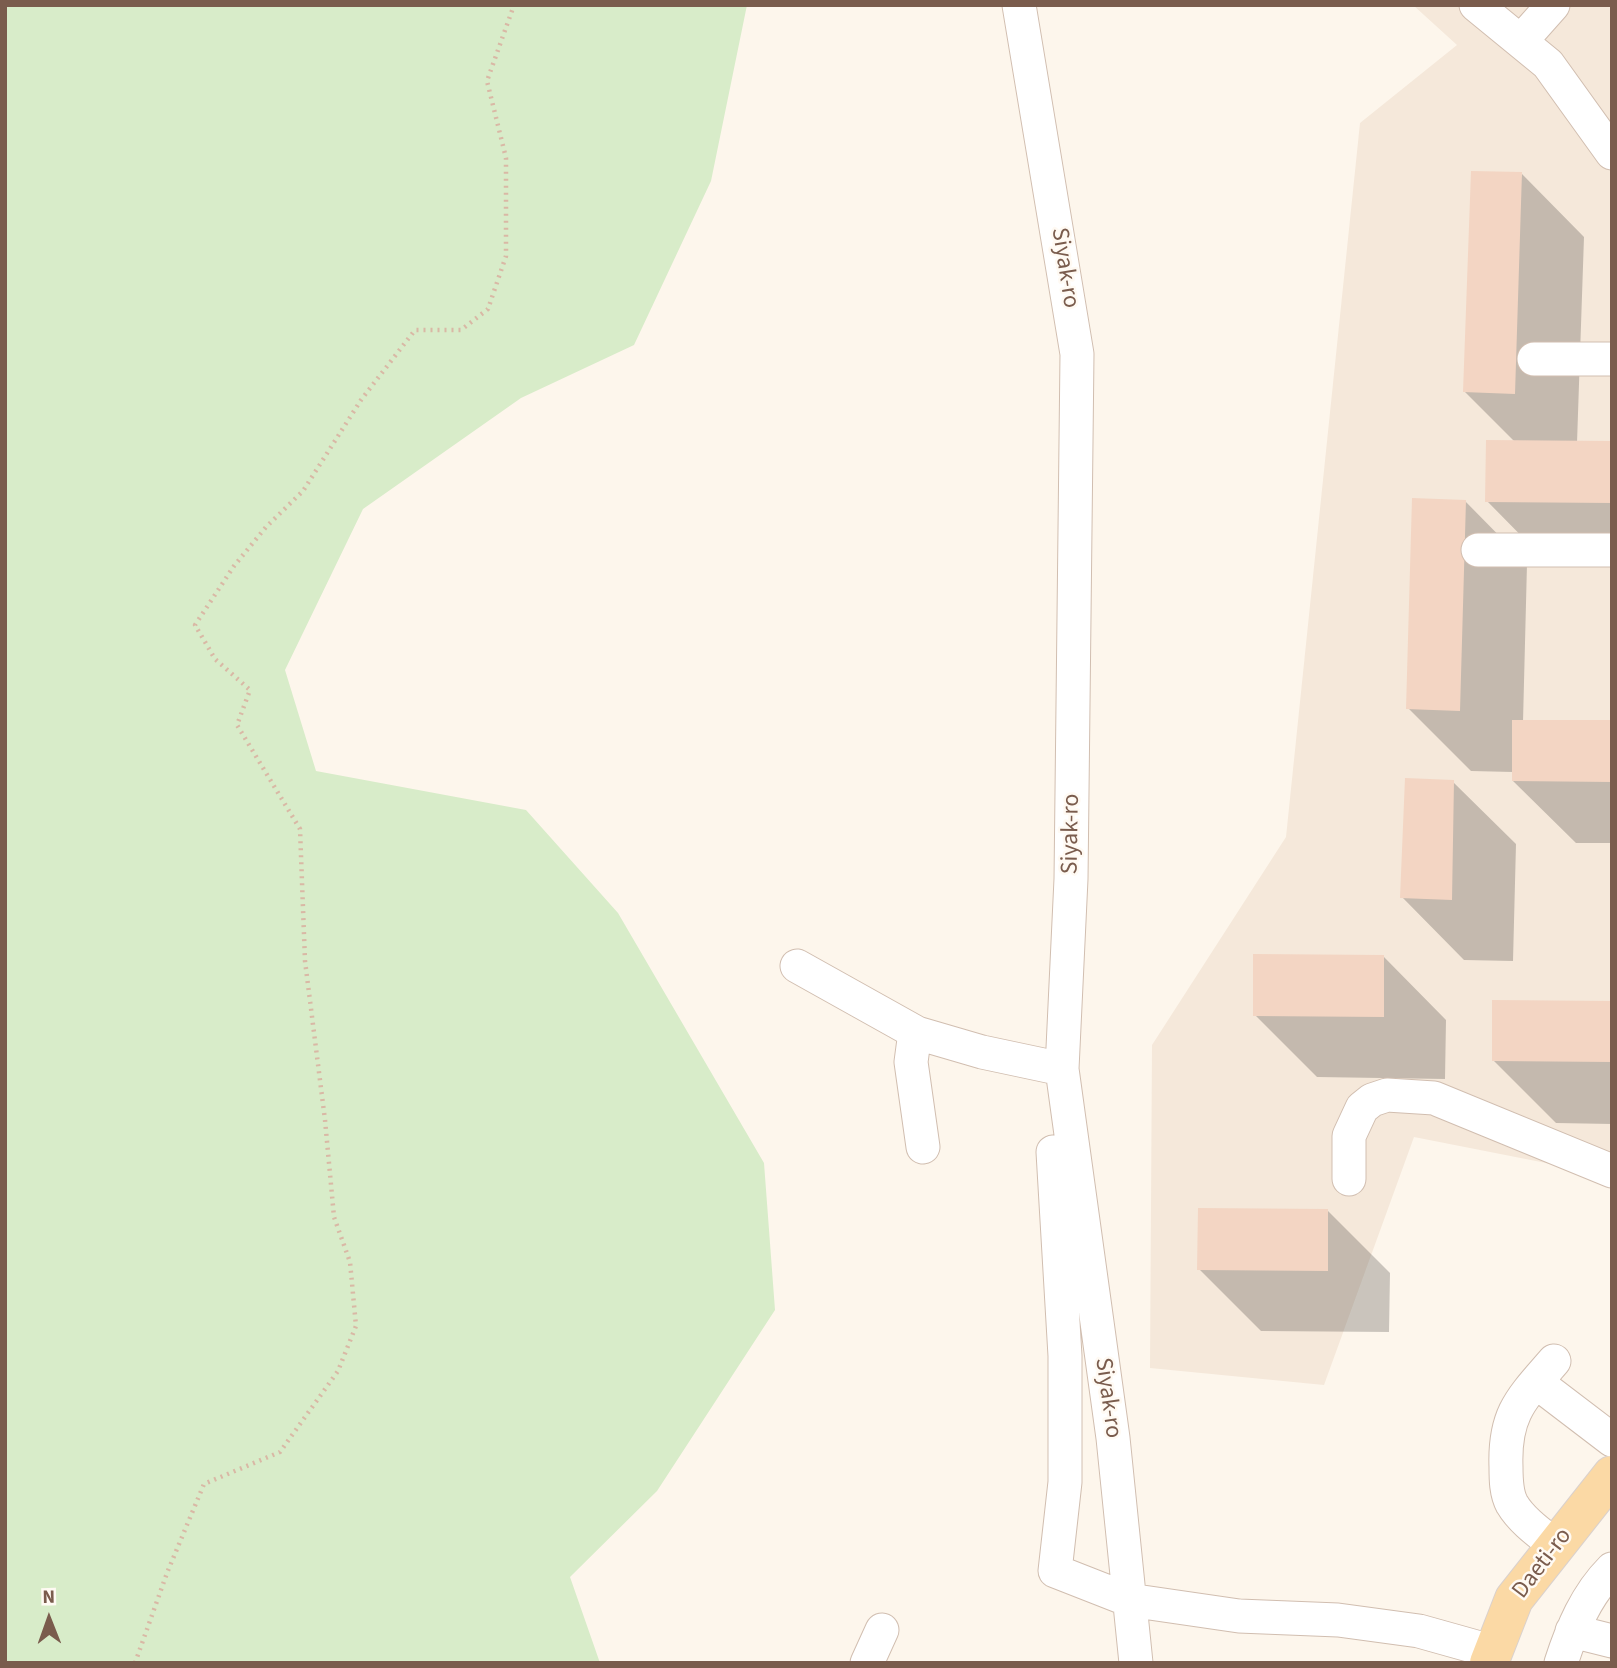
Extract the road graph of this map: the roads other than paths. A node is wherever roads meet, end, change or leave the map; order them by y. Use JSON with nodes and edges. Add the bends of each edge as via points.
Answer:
{"nodes":[{"id":1,"x":1019,"y":5,"type":"edge"},
{"id":2,"x":1476,"y":5,"type":"edge"},
{"id":3,"x":1553,"y":5,"type":"edge"},
{"id":4,"x":1521,"y":41,"type":"junction"},
{"id":5,"x":1612,"y":153,"type":"edge"},
{"id":6,"x":1534,"y":359,"type":"dead end"},
{"id":7,"x":1612,"y":359,"type":"edge"},
{"id":8,"x":1478,"y":550,"type":"dead end"},
{"id":9,"x":1612,"y":550,"type":"edge"},
{"id":10,"x":797,"y":966,"type":"dead end"},
{"id":11,"x":915,"y":1032,"type":"junction"},
{"id":12,"x":1052,"y":1068,"type":"junction"},
{"id":13,"x":923,"y":1147,"type":"dead end"},
{"id":14,"x":1612,"y":1171,"type":"edge"},
{"id":15,"x":1349,"y":1179,"type":"dead end"},
{"id":16,"x":1612,"y":1440,"type":"edge"},
{"id":17,"x":1612,"y":1475,"type":"edge"},
{"id":18,"x":1556,"y":1546,"type":"junction"},
{"id":19,"x":1612,"y":1569,"type":"edge"},
{"id":20,"x":1129,"y":1600,"type":"junction"},
{"id":21,"x":882,"y":1630,"type":"dead end"},
{"id":22,"x":1572,"y":1631,"type":"junction"},
{"id":23,"x":1612,"y":1641,"type":"edge"},
{"id":24,"x":1492,"y":1657,"type":"edge"},
{"id":25,"x":867,"y":1663,"type":"edge"},
{"id":26,"x":1136,"y":1663,"type":"edge"},
{"id":27,"x":1562,"y":1663,"type":"edge"}],
"edges":[{"from":1,"to":12,"type":"street","name":"Siyak-ro","via":[[1077,354],[1071,879]]},
{"from":2,"to":4,"type":"street"},
{"from":3,"to":4,"type":"street"},
{"from":4,"to":5,"type":"street","via":[[1548,64]]},
{"from":6,"to":7,"type":"street"},
{"from":8,"to":9,"type":"street"},
{"from":10,"to":11,"type":"street"},
{"from":11,"to":12,"type":"street"},
{"from":11,"to":13,"type":"street","via":[[911,1062]]},
{"from":12,"to":20,"type":"street","name":"Siyak-ro","via":[[1113,1438]]},
{"from":12,"to":20,"type":"street","via":[[1065,1356],[1065,1482],[1055,1572]]},
{"from":14,"to":15,"type":"street","via":[[1434,1098],[1387,1095],[1362,1108],[1349,1136]]},
{"from":16,"to":18,"type":"street","via":[[1545,1371],[1519,1400],[1508,1427],[1506,1484],[1511,1503]]},
{"from":17,"to":18,"type":"main road","name":"Daeti-ro"},
{"from":18,"to":24,"type":"main road","name":"Daeti-ro","via":[[1514,1599]]},
{"from":19,"to":22,"type":"street"},
{"from":20,"to":24,"type":"street","via":[[1240,1616],[1338,1620],[1419,1631]]},
{"from":20,"to":26,"type":"street","name":"Siyak-ro"},
{"from":21,"to":25,"type":"street"},
{"from":22,"to":23,"type":"street"},
{"from":22,"to":27,"type":"street"}]}
